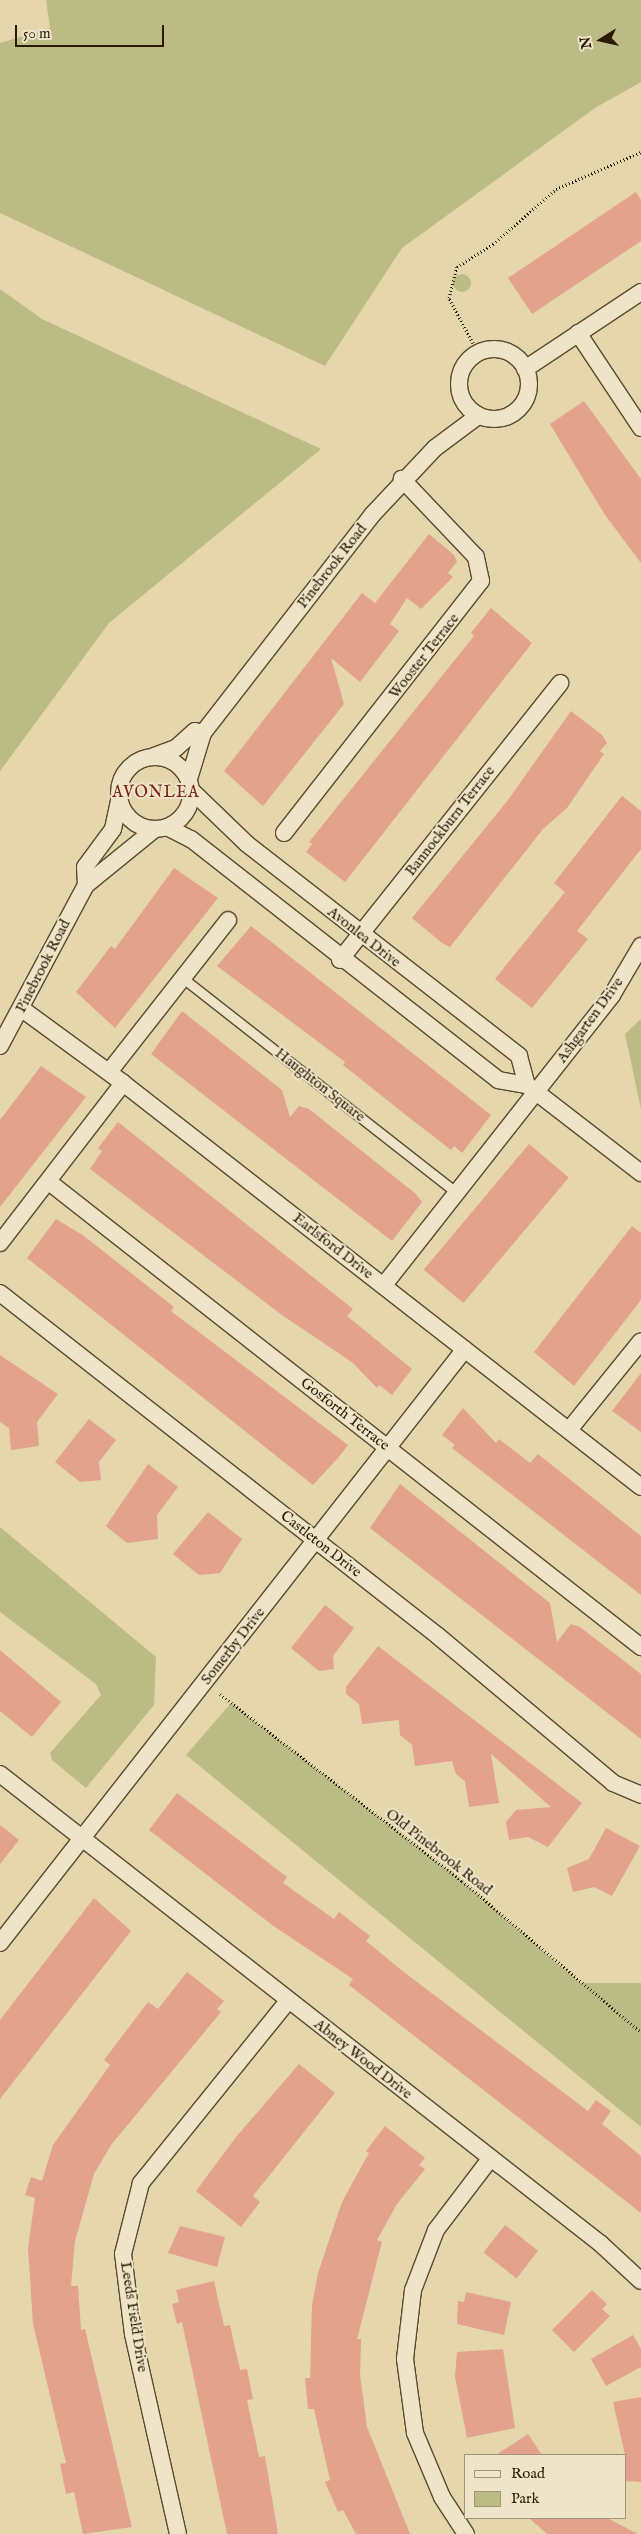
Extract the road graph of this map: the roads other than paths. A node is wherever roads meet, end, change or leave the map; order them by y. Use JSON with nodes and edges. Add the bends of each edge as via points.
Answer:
{"nodes":[{"id":1,"x":641,"y":292,"type":"edge"},
{"id":2,"x":578,"y":333,"type":"junction"},
{"id":3,"x":525,"y":369,"type":"junction"},
{"id":4,"x":478,"y":416,"type":"junction"},
{"id":5,"x":641,"y":428,"type":"edge"},
{"id":6,"x":402,"y":479,"type":"junction"},
{"id":7,"x":560,"y":683,"type":"dead end"},
{"id":8,"x":203,"y":733,"type":"junction"},
{"id":9,"x":154,"y":756,"type":"junction"},
{"id":10,"x":190,"y":785,"type":"junction"},
{"id":11,"x":119,"y":795,"type":"junction"},
{"id":12,"x":161,"y":828,"type":"junction"},
{"id":13,"x":284,"y":833,"type":"dead end"},
{"id":14,"x":86,"y":885,"type":"junction"},
{"id":15,"x":228,"y":920,"type":"dead end"},
{"id":16,"x":360,"y":934,"type":"junction"},
{"id":17,"x":641,"y":946,"type":"edge"},
{"id":18,"x":340,"y":960,"type":"junction"},
{"id":19,"x":184,"y":979,"type":"junction"},
{"id":20,"x":22,"y":1009,"type":"junction"},
{"id":21,"x":0,"y":1046,"type":"edge"},
{"id":22,"x":109,"y":1072,"type":"junction"},
{"id":23,"x":123,"y":1083,"type":"junction"},
{"id":24,"x":532,"y":1089,"type":"junction"},
{"id":25,"x":641,"y":1173,"type":"edge"},
{"id":26,"x":49,"y":1182,"type":"junction"},
{"id":27,"x":456,"y":1192,"type":"junction"},
{"id":28,"x":0,"y":1243,"type":"edge"},
{"id":29,"x":384,"y":1285,"type":"junction"},
{"id":30,"x":0,"y":1293,"type":"edge"},
{"id":31,"x":641,"y":1341,"type":"edge"},
{"id":32,"x":465,"y":1350,"type":"junction"},
{"id":33,"x":569,"y":1430,"type":"junction"},
{"id":34,"x":389,"y":1448,"type":"junction"},
{"id":35,"x":641,"y":1487,"type":"edge"},
{"id":36,"x":316,"y":1539,"type":"junction"},
{"id":37,"x":641,"y":1647,"type":"edge"},
{"id":38,"x":0,"y":1774,"type":"edge"},
{"id":39,"x":641,"y":1795,"type":"edge"},
{"id":40,"x":82,"y":1839,"type":"junction"},
{"id":41,"x":0,"y":1943,"type":"edge"},
{"id":42,"x":288,"y":2001,"type":"junction"},
{"id":43,"x":490,"y":2159,"type":"junction"},
{"id":44,"x":641,"y":2281,"type":"edge"},
{"id":45,"x":178,"y":2534,"type":"edge"},
{"id":46,"x":466,"y":2534,"type":"edge"}],
"edges":[{"from":1,"to":2,"type":"street"},
{"from":2,"to":3,"type":"street"},
{"from":2,"to":5,"type":"street"},
{"from":3,"to":4,"type":"street","via":[[528,393],[518,411],[499,420]]},
{"from":3,"to":4,"type":"street","via":[[516,356],[497,349],[469,360],[460,390]]},
{"from":4,"to":6,"type":"street","name":"Pinebrook Road"},
{"from":6,"to":8,"type":"street","name":"Pinebrook Road"},
{"from":6,"to":13,"type":"street","name":"Wooster Terrace","via":[[476,557],[481,581]]},
{"from":7,"to":16,"type":"street","name":"Bannockburn Terrace"},
{"from":8,"to":9,"type":"street","name":"Pinebrook Road","via":[[195,731],[176,748]]},
{"from":8,"to":10,"type":"street","name":"Pinebrook Road"},
{"from":9,"to":10,"type":"street","via":[[175,762]]},
{"from":9,"to":11,"type":"street","via":[[129,768]]},
{"from":10,"to":12,"type":"street","via":[[185,813]]},
{"from":10,"to":16,"type":"street","name":"Avonlea Drive","via":[[247,844]]},
{"from":11,"to":12,"type":"street","via":[[134,822]]},
{"from":11,"to":14,"type":"street","name":"Pinebrook Road","via":[[113,829],[85,867]]},
{"from":12,"to":14,"type":"street","name":"Pinebrook Road"},
{"from":12,"to":18,"type":"street","via":[[186,835]]},
{"from":14,"to":20,"type":"street","name":"Pinebrook Road"},
{"from":15,"to":19,"type":"street"},
{"from":16,"to":18,"type":"street","name":"Bannockburn Terrace"},
{"from":16,"to":24,"type":"street","name":"Avonlea Drive","via":[[519,1056]]},
{"from":17,"to":24,"type":"street","name":"Ashgarten Drive","via":[[612,995]]},
{"from":18,"to":24,"type":"street","via":[[498,1080]]},
{"from":19,"to":22,"type":"street"},
{"from":19,"to":27,"type":"lane","name":"Haughton Square"},
{"from":20,"to":21,"type":"street","name":"Pinebrook Road"},
{"from":20,"to":22,"type":"street","name":"Earlsford Drive"},
{"from":22,"to":23,"type":"street","name":"Earlsford Drive"},
{"from":23,"to":26,"type":"street"},
{"from":23,"to":29,"type":"street","name":"Earlsford Drive"},
{"from":24,"to":25,"type":"street"},
{"from":24,"to":27,"type":"street"},
{"from":26,"to":28,"type":"street"},
{"from":26,"to":34,"type":"street","name":"Gosforth Terrace"},
{"from":27,"to":29,"type":"street"},
{"from":29,"to":32,"type":"street","name":"Earlsford Drive"},
{"from":30,"to":36,"type":"street","name":"Castleton Drive"},
{"from":31,"to":33,"type":"street"},
{"from":32,"to":33,"type":"street","name":"Earlsford Drive"},
{"from":32,"to":34,"type":"street","name":"Somerby Drive"},
{"from":33,"to":35,"type":"street","name":"Earlsford Drive"},
{"from":34,"to":36,"type":"street","name":"Somerby Drive"},
{"from":34,"to":37,"type":"street","name":"Gosforth Terrace"},
{"from":36,"to":39,"type":"street","name":"Castleton Drive","via":[[613,1783]]},
{"from":36,"to":40,"type":"street","name":"Somerby Drive"},
{"from":38,"to":40,"type":"street","name":"Abney Wood Drive"},
{"from":40,"to":41,"type":"street","name":"Somerby Drive"},
{"from":40,"to":42,"type":"street","name":"Abney Wood Drive"},
{"from":42,"to":43,"type":"street","name":"Abney Wood Drive"},
{"from":42,"to":45,"type":"street","name":"Leeds Field Drive","via":[[141,2183],[123,2254],[133,2334]]},
{"from":43,"to":44,"type":"street","name":"Abney Wood Drive","via":[[601,2244]]},
{"from":43,"to":46,"type":"street","via":[[436,2230],[413,2290],[405,2358],[415,2434],[442,2497]]}]}
